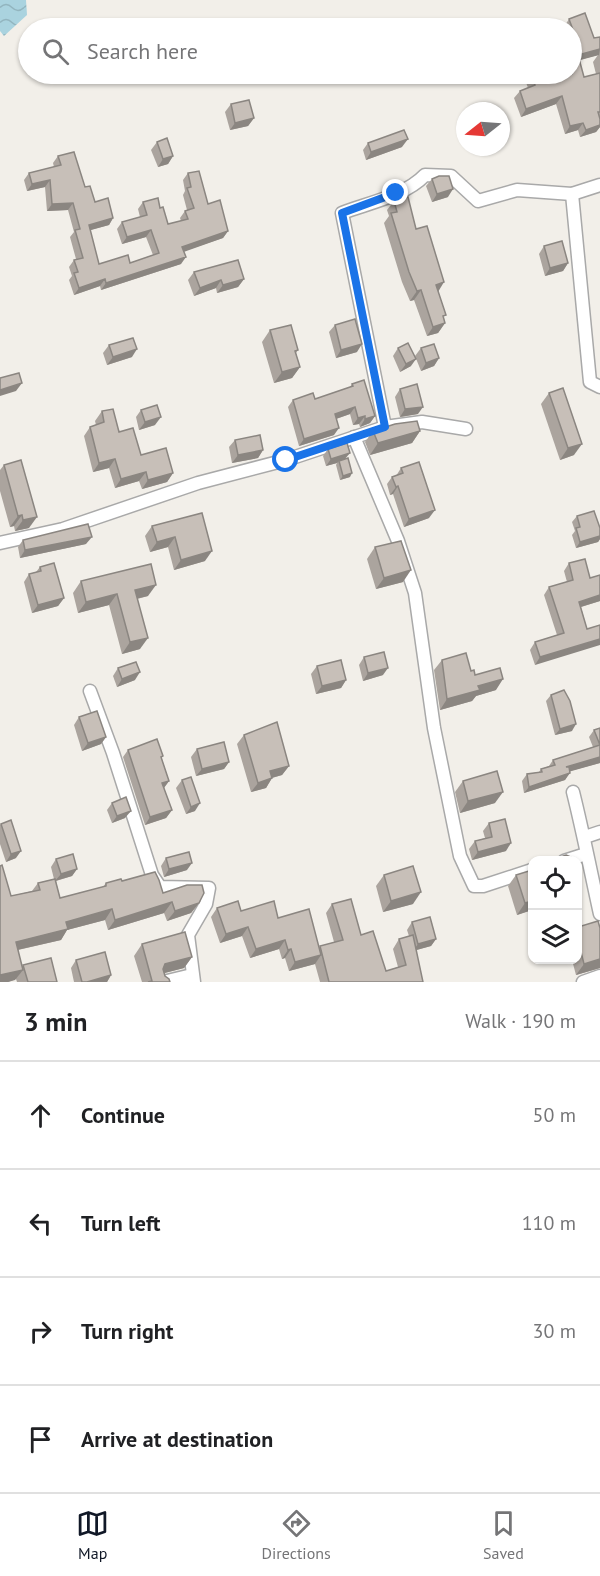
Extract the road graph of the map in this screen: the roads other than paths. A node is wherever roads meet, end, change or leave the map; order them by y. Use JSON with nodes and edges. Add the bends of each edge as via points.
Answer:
{"nodes":[{"id":1,"x":600,"y":185,"type":"edge"},
{"id":2,"x":572,"y":194,"type":"junction"},
{"id":3,"x":600,"y":387,"type":"edge"},
{"id":4,"x":385,"y":427,"type":"junction"},
{"id":5,"x":466,"y":429,"type":"dead end"},
{"id":6,"x":354,"y":437,"type":"junction"},
{"id":7,"x":0,"y":543,"type":"edge"},
{"id":8,"x":90,"y":691,"type":"dead end"},
{"id":9,"x":573,"y":792,"type":"dead end"},
{"id":10,"x":600,"y":832,"type":"edge"},
{"id":11,"x":585,"y":837,"type":"junction"},
{"id":12,"x":586,"y":854,"type":"junction"},
{"id":13,"x":580,"y":856,"type":"edge"},
{"id":14,"x":528,"y":871,"type":"edge"},
{"id":15,"x":600,"y":914,"type":"edge"},
{"id":16,"x":600,"y":976,"type":"edge"},
{"id":17,"x":193,"y":979,"type":"edge"},
{"id":18,"x":163,"y":982,"type":"edge"},
{"id":19,"x":583,"y":982,"type":"edge"}],
"edges":[{"from":1,"to":2,"type":"street"},
{"from":2,"to":3,"type":"street","via":[[590,382]]},
{"from":2,"to":4,"type":"street","via":[[517,190],[478,201],[451,176],[425,176],[396,193],[342,213]]},
{"from":4,"to":5,"type":"street","via":[[422,422]]},
{"from":4,"to":6,"type":"street"},
{"from":6,"to":7,"type":"street","via":[[198,483],[63,529]]},
{"from":6,"to":14,"type":"street","via":[[398,540],[415,594],[434,728],[460,856],[474,886]]},
{"from":8,"to":17,"type":"street","via":[[152,876],[160,887],[209,888],[206,904],[188,935]]},
{"from":9,"to":11,"type":"street"},
{"from":10,"to":11,"type":"street"},
{"from":11,"to":12,"type":"street"},
{"from":12,"to":13,"type":"street"},
{"from":12,"to":15,"type":"street"},
{"from":16,"to":19,"type":"street"},
{"from":17,"to":18,"type":"street"}]}
